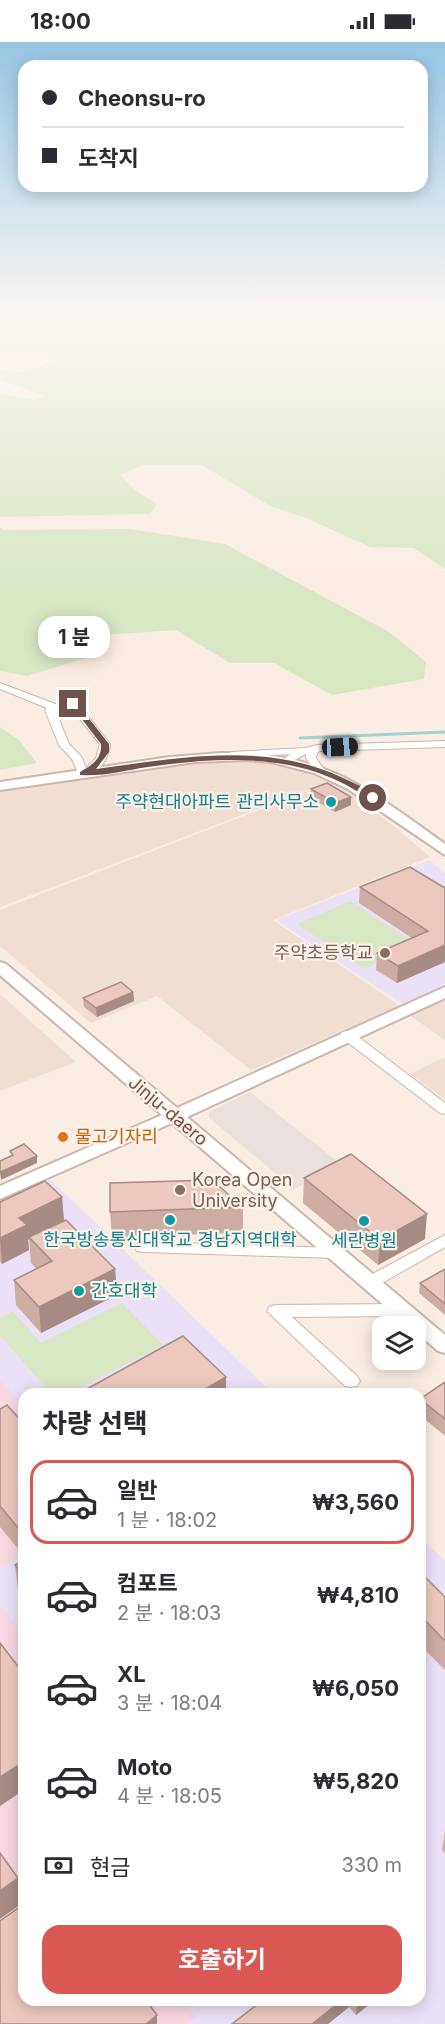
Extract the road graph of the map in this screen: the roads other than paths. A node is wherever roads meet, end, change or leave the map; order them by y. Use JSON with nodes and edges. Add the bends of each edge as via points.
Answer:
{"nodes":[{"id":1,"x":0,"y":686,"type":"edge"},
{"id":2,"x":56,"y":707,"type":"junction"},
{"id":3,"x":445,"y":744,"type":"edge"},
{"id":4,"x":318,"y":748,"type":"junction"},
{"id":5,"x":178,"y":760,"type":"junction"},
{"id":6,"x":287,"y":761,"type":"junction"},
{"id":7,"x":319,"y":770,"type":"junction"},
{"id":8,"x":82,"y":774,"type":"junction"},
{"id":9,"x":0,"y":786,"type":"edge"},
{"id":10,"x":445,"y":851,"type":"edge"},
{"id":11,"x":0,"y":967,"type":"edge"},
{"id":12,"x":445,"y":992,"type":"edge"},
{"id":13,"x":347,"y":1035,"type":"junction"},
{"id":14,"x":445,"y":1110,"type":"edge"},
{"id":15,"x":174,"y":1116,"type":"junction"},
{"id":16,"x":0,"y":1193,"type":"edge"},
{"id":17,"x":445,"y":1240,"type":"edge"},
{"id":18,"x":142,"y":1247,"type":"dead end"},
{"id":19,"x":338,"y":1253,"type":"junction"},
{"id":20,"x":371,"y":1282,"type":"junction"},
{"id":21,"x":403,"y":1310,"type":"junction"},
{"id":22,"x":445,"y":1346,"type":"edge"},
{"id":23,"x":351,"y":1381,"type":"dead end"}],
"edges":[{"from":1,"to":2,"type":"street"},
{"from":2,"to":8,"type":"street","via":[[50,710],[64,746],[77,758]]},
{"from":2,"to":8,"type":"street","via":[[73,704],[105,744],[105,752],[96,766]]},
{"from":3,"to":4,"type":"street"},
{"from":4,"to":5,"type":"street"},
{"from":4,"to":6,"type":"street","via":[[298,753]]},
{"from":4,"to":7,"type":"street","via":[[312,751],[311,758]]},
{"from":5,"to":6,"type":"street","via":[[235,757]]},
{"from":5,"to":8,"type":"street"},
{"from":6,"to":7,"type":"street"},
{"from":7,"to":10,"type":"street","via":[[358,787]]},
{"from":8,"to":9,"type":"street"},
{"from":11,"to":15,"type":"street","name":"Jinju-daero"},
{"from":12,"to":13,"type":"street"},
{"from":13,"to":14,"type":"street"},
{"from":13,"to":15,"type":"street"},
{"from":15,"to":16,"type":"street"},
{"from":15,"to":19,"type":"street","name":"Jinju-daero"},
{"from":17,"to":20,"type":"street"},
{"from":18,"to":19,"type":"street"},
{"from":19,"to":20,"type":"street","name":"Jinju-daero"},
{"from":20,"to":21,"type":"street","name":"Jinju-daero"},
{"from":21,"to":22,"type":"street","name":"Jinju-daero"},
{"from":21,"to":23,"type":"street","via":[[275,1311]]}]}
